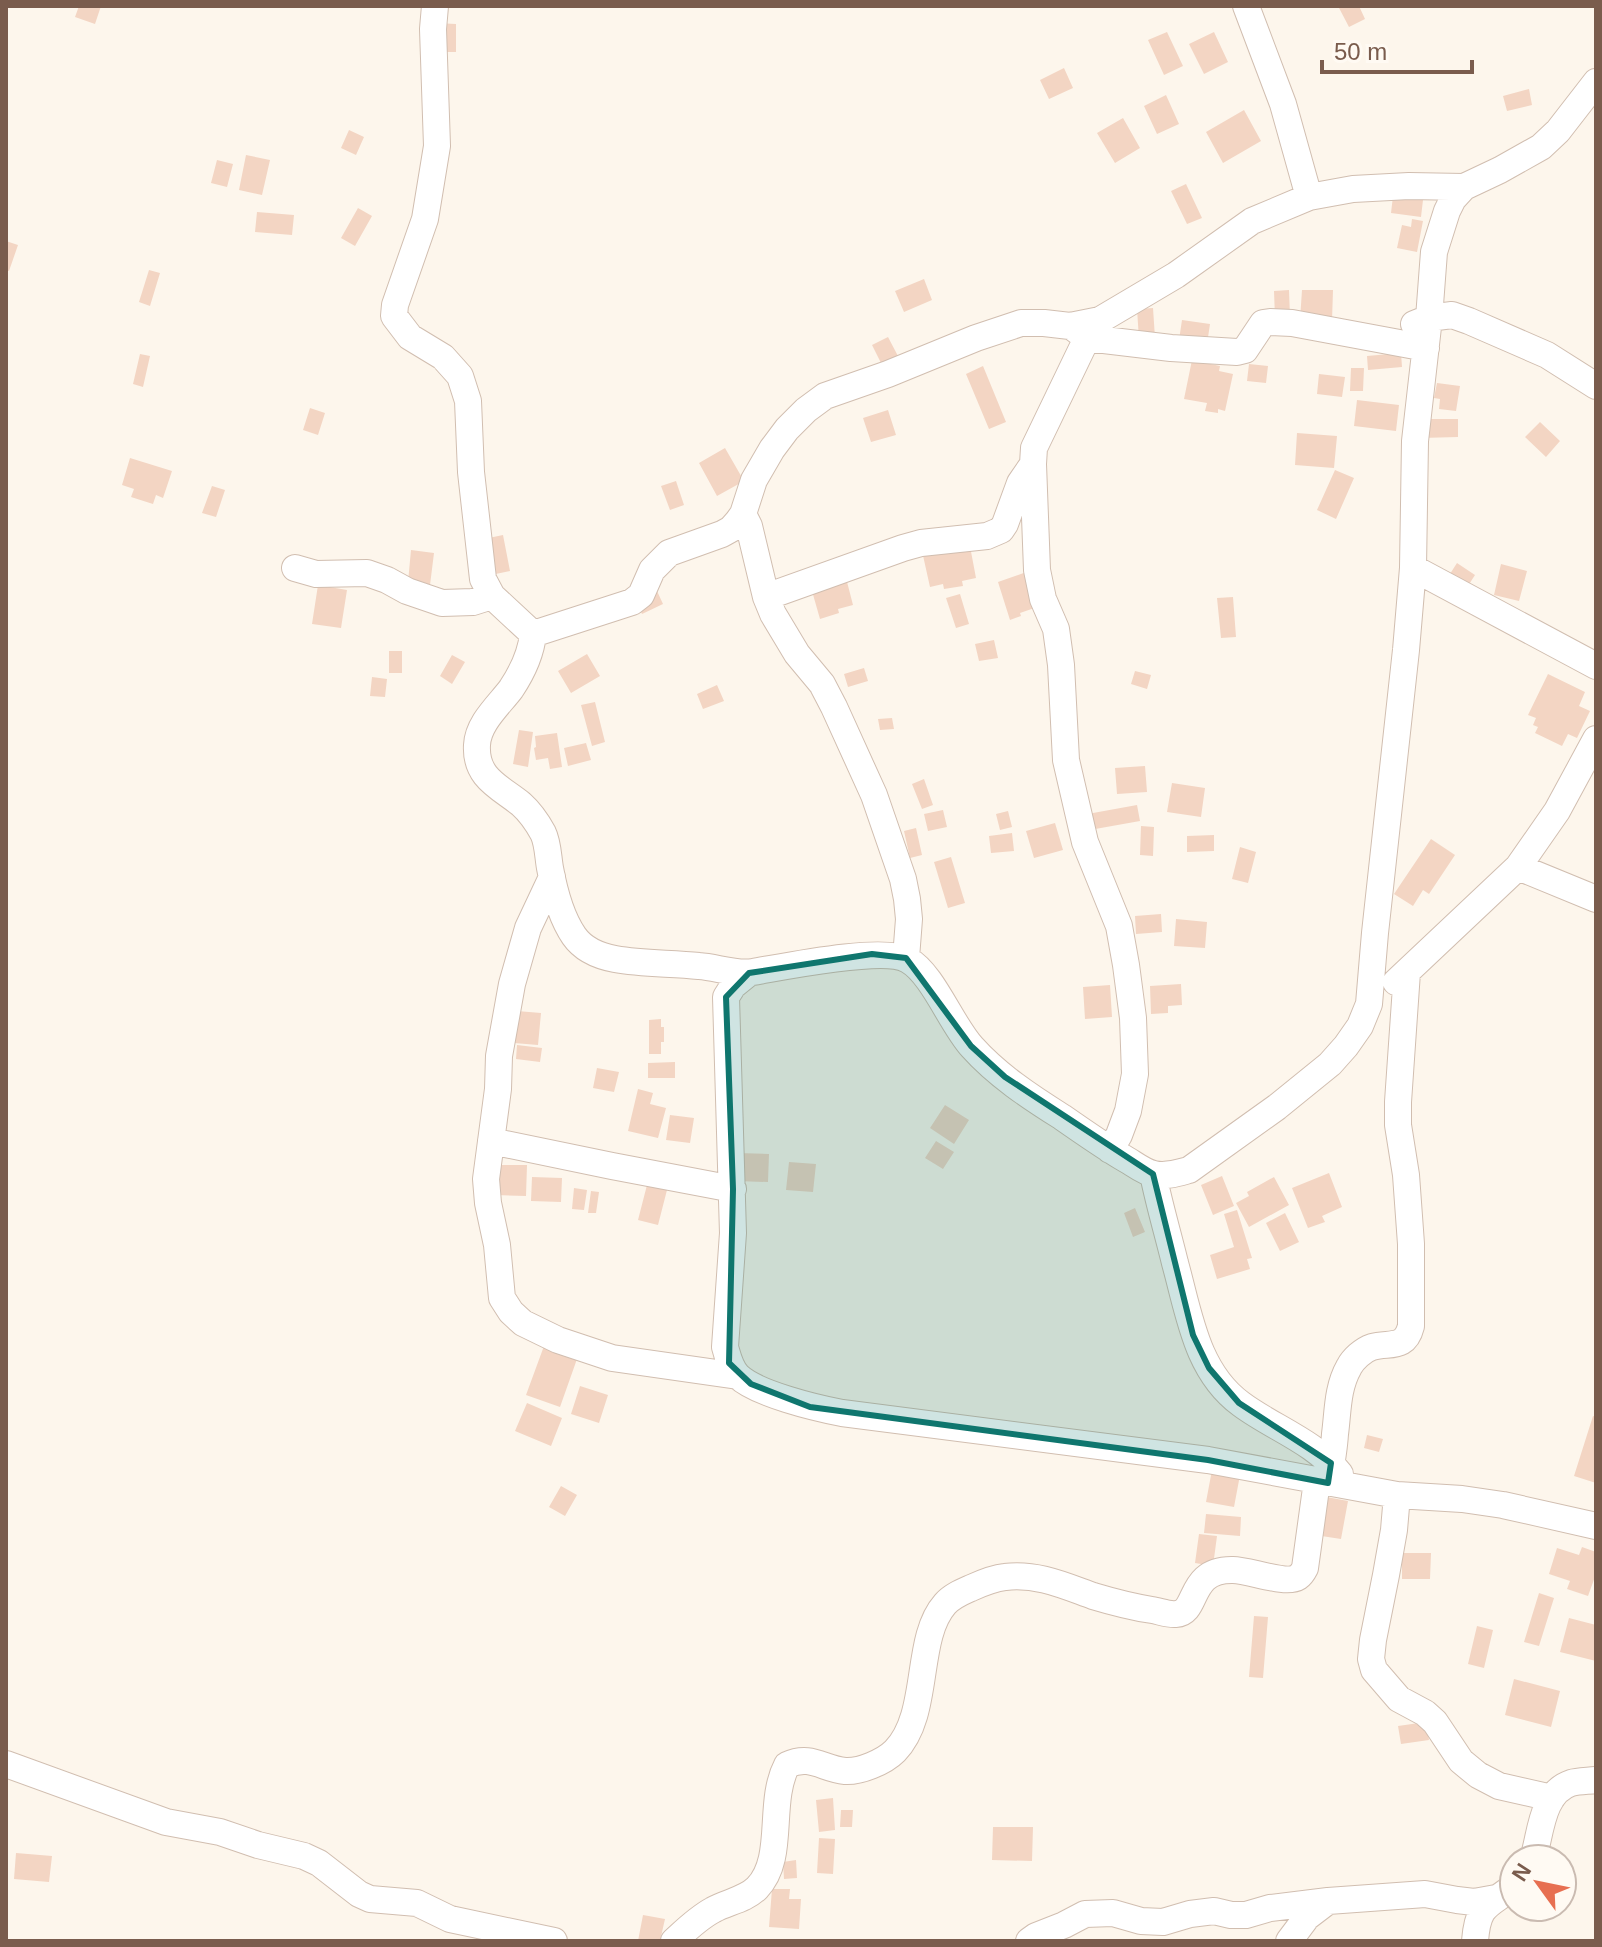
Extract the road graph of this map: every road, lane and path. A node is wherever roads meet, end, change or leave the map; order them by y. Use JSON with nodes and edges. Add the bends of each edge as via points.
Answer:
{"nodes":[{"id":1,"x":435,"y":6,"type":"edge"},
{"id":2,"x":1246,"y":6,"type":"edge"},
{"id":3,"x":1596,"y":82,"type":"edge"},
{"id":4,"x":1464,"y":187,"type":"junction"},
{"id":5,"x":1309,"y":197,"type":"junction"},
{"id":6,"x":1429,"y":318,"type":"junction"},
{"id":7,"x":1086,"y":328,"type":"junction"},
{"id":8,"x":1374,"y":339,"type":"junction"},
{"id":9,"x":1426,"y":348,"type":"junction"},
{"id":10,"x":1596,"y":386,"type":"edge"},
{"id":11,"x":1033,"y":464,"type":"junction"},
{"id":12,"x":742,"y":528,"type":"junction"},
{"id":13,"x":295,"y":568,"type":"dead end"},
{"id":14,"x":1413,"y":568,"type":"junction"},
{"id":15,"x":492,"y":596,"type":"junction"},
{"id":16,"x":766,"y":597,"type":"junction"},
{"id":17,"x":533,"y":634,"type":"junction"},
{"id":18,"x":1596,"y":666,"type":"edge"},
{"id":19,"x":1596,"y":739,"type":"edge"},
{"id":20,"x":1518,"y":867,"type":"junction"},
{"id":21,"x":552,"y":877,"type":"junction"},
{"id":22,"x":1596,"y":899,"type":"edge"},
{"id":23,"x":906,"y":958,"type":"junction"},
{"id":24,"x":701,"y":966,"type":"junction"},
{"id":25,"x":1407,"y":972,"type":"junction"},
{"id":26,"x":749,"y":973,"type":"junction"},
{"id":27,"x":726,"y":997,"type":"junction"},
{"id":28,"x":1369,"y":1004,"type":"junction"},
{"id":29,"x":491,"y":1141,"type":"junction"},
{"id":30,"x":1110,"y":1150,"type":"junction"},
{"id":31,"x":1153,"y":1174,"type":"junction"},
{"id":32,"x":733,"y":1189,"type":"junction"},
{"id":33,"x":738,"y":1376,"type":"junction"},
{"id":34,"x":1331,"y":1478,"type":"junction"},
{"id":35,"x":1397,"y":1495,"type":"junction"},
{"id":36,"x":1596,"y":1526,"type":"edge"},
{"id":37,"x":6,"y":1764,"type":"edge"},
{"id":38,"x":1596,"y":1780,"type":"edge"},
{"id":39,"x":1552,"y":1798,"type":"junction"},
{"id":40,"x":1538,"y":1843,"type":"edge"},
{"id":41,"x":1498,"y":1894,"type":"edge"},
{"id":42,"x":1498,"y":1897,"type":"edge"},
{"id":43,"x":1328,"y":1901,"type":"junction"},
{"id":44,"x":518,"y":1937,"type":"edge"},
{"id":45,"x":554,"y":1941,"type":"edge"},
{"id":46,"x":674,"y":1941,"type":"edge"},
{"id":47,"x":1029,"y":1941,"type":"edge"},
{"id":48,"x":1289,"y":1941,"type":"edge"},
{"id":49,"x":1475,"y":1941,"type":"edge"}],
"edges":[{"from":1,"to":15,"type":"street","via":[[437,146],[425,219],[394,316],[410,337],[443,357],[460,376],[468,401],[483,579]]},
{"from":2,"to":5,"type":"street","via":[[1283,104]]},
{"from":3,"to":4,"type":"street","via":[[1541,147]]},
{"from":4,"to":5,"type":"street","via":[[1381,187]]},
{"from":4,"to":6,"type":"street","via":[[1453,199],[1434,252]]},
{"from":5,"to":7,"type":"street","via":[[1252,221],[1176,275]]},
{"from":6,"to":8,"type":"street"},
{"from":6,"to":9,"type":"street"},
{"from":6,"to":10,"type":"street","via":[[1452,315],[1515,339]]},
{"from":7,"to":8,"type":"street","via":[[1171,348],[1237,352],[1270,322]]},
{"from":7,"to":11,"type":"street","via":[[1034,448]]},
{"from":7,"to":12,"type":"street","via":[[1021,323],[825,396],[772,449],[754,480]]},
{"from":8,"to":9,"type":"street"},
{"from":9,"to":14,"type":"street","via":[[1415,441]]},
{"from":11,"to":16,"type":"street","via":[[1001,530],[903,548]]},
{"from":11,"to":30,"type":"street","via":[[1037,570],[1056,629],[1066,760],[1085,842],[1119,926],[1133,1018],[1135,1074],[1128,1111]]},
{"from":12,"to":16,"type":"street"},
{"from":12,"to":17,"type":"street","via":[[669,553],[632,602]]},
{"from":13,"to":15,"type":"street","via":[[316,574],[367,573],[442,603]]},
{"from":14,"to":18,"type":"street"},
{"from":14,"to":28,"type":"street"},
{"from":15,"to":17,"type":"street"},
{"from":16,"to":23,"type":"street","via":[[785,636],[822,684],[874,795],[907,899]]},
{"from":17,"to":21,"type":"street","via":[[522,671],[486,721],[476,748],[486,777],[522,804],[545,836]]},
{"from":19,"to":20,"type":"street","via":[[1557,811]]},
{"from":20,"to":22,"type":"street"},
{"from":20,"to":25,"type":"street"},
{"from":21,"to":24,"type":"street","via":[[567,924],[589,950],[614,959]]},
{"from":21,"to":29,"type":"street","via":[[528,928],[512,984]]},
{"from":23,"to":26,"type":"street","via":[[872,954]]},
{"from":23,"to":30,"type":"street","via":[[982,1057]]},
{"from":24,"to":26,"type":"street"},
{"from":24,"to":27,"type":"street","via":[[721,984]]},
{"from":25,"to":28,"type":"street"},
{"from":25,"to":34,"type":"street","via":[[1398,1125],[1411,1244],[1411,1326],[1401,1343],[1370,1348],[1349,1366],[1338,1401]]},
{"from":26,"to":27,"type":"street"},
{"from":27,"to":32,"type":"street"},
{"from":28,"to":31,"type":"street","via":[[1346,1046],[1308,1084],[1189,1170]]},
{"from":29,"to":32,"type":"street"},
{"from":29,"to":33,"type":"street","via":[[488,1203],[502,1298],[511,1312],[558,1340],[612,1358]]},
{"from":30,"to":31,"type":"street"},
{"from":31,"to":34,"type":"street","via":[[1193,1335],[1209,1368],[1239,1403],[1317,1450]]},
{"from":32,"to":33,"type":"street","via":[[725,1347]]},
{"from":33,"to":34,"type":"street","via":[[810,1407],[842,1413]]},
{"from":34,"to":35,"type":"street"},
{"from":34,"to":46,"type":"street","via":[[1305,1568],[1296,1579],[1241,1570],[1216,1572],[1199,1584],[1190,1606],[1175,1614],[1031,1577],[1004,1577],[955,1596],[944,1605],[932,1630],[918,1699],[895,1751],[853,1771],[805,1760],[787,1765],[778,1785],[773,1860],[764,1879],[755,1891],[696,1920]]},
{"from":35,"to":36,"type":"street","via":[[1503,1505]]},
{"from":35,"to":39,"type":"street","via":[[1373,1640],[1374,1670],[1399,1699],[1435,1722],[1461,1761],[1478,1775],[1499,1786]]},
{"from":37,"to":44,"type":"street","via":[[166,1822],[304,1856],[370,1899],[417,1903],[450,1919]]},
{"from":38,"to":39,"type":"street","via":[[1569,1783]]},
{"from":39,"to":40,"type":"street"},
{"from":41,"to":43,"type":"street","via":[[1474,1902],[1425,1894]]},
{"from":42,"to":49,"type":"street","via":[[1482,1910]]},
{"from":43,"to":47,"type":"street","via":[[1246,1915],[1190,1914],[1163,1922],[1085,1914]]},
{"from":43,"to":48,"type":"street"},
{"from":44,"to":45,"type":"street"}]}
